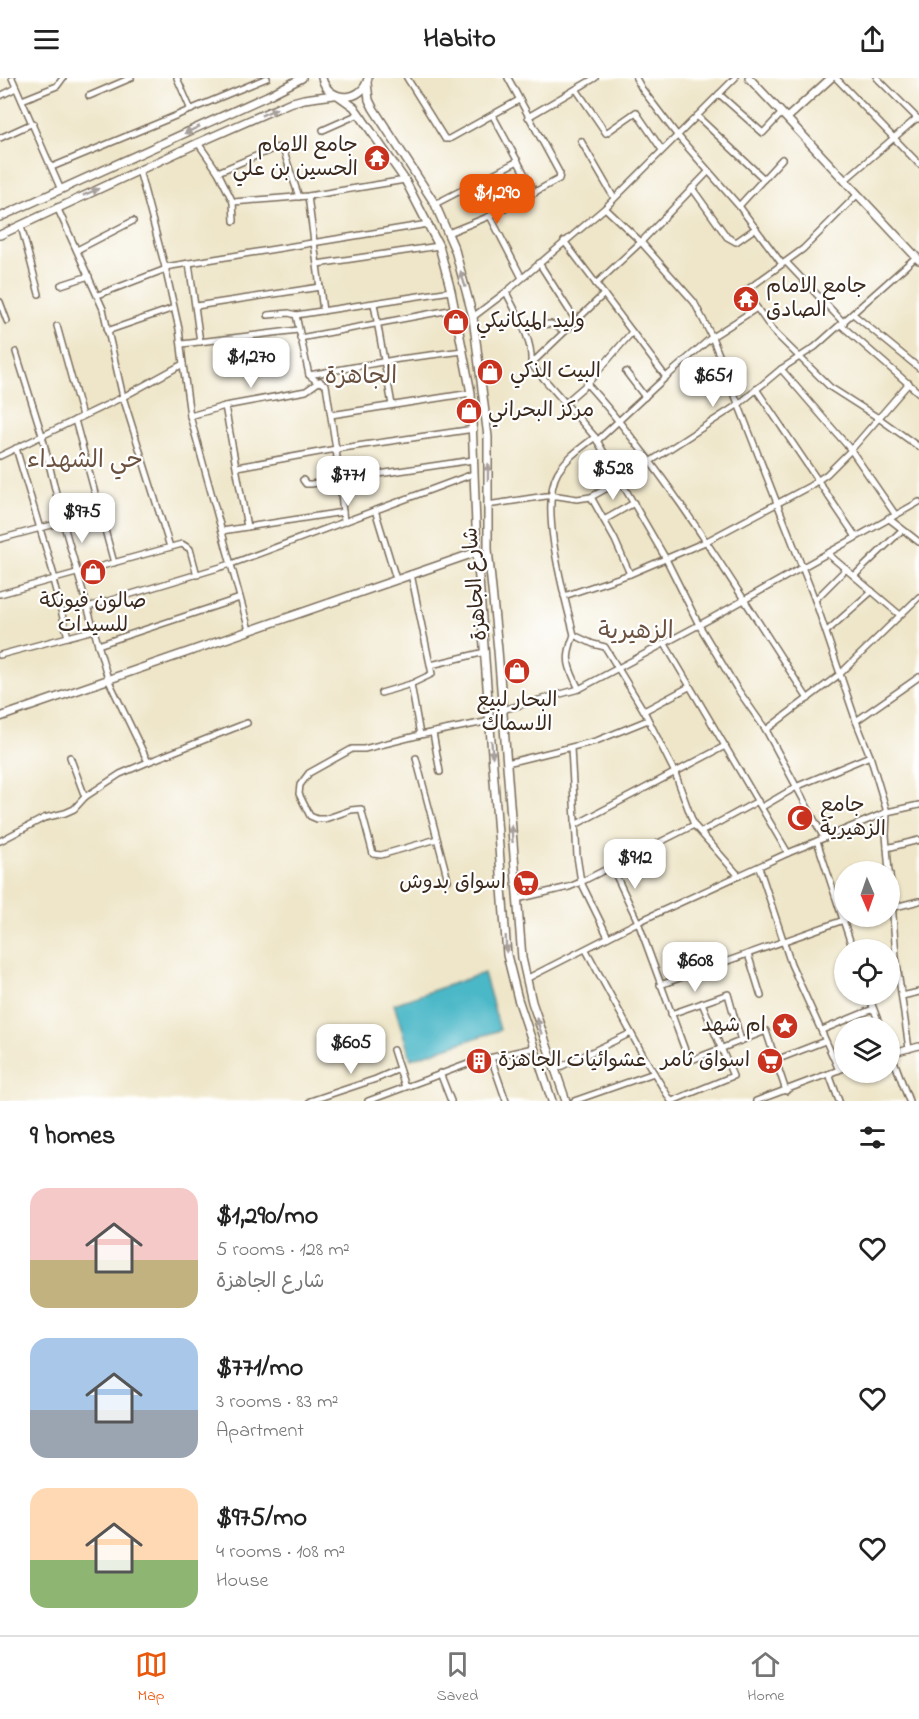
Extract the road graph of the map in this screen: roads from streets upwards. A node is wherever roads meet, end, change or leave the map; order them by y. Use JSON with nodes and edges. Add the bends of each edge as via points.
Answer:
{"nodes":[{"id":1,"x":12,"y":78,"type":"edge"},
{"id":2,"x":63,"y":78,"type":"edge"},
{"id":3,"x":131,"y":78,"type":"edge"},
{"id":4,"x":177,"y":78,"type":"edge"},
{"id":5,"x":302,"y":78,"type":"edge"},
{"id":6,"x":322,"y":78,"type":"edge"},
{"id":7,"x":407,"y":78,"type":"edge"},
{"id":8,"x":508,"y":78,"type":"edge"},
{"id":9,"x":595,"y":78,"type":"edge"},
{"id":10,"x":636,"y":78,"type":"edge"},
{"id":11,"x":735,"y":78,"type":"edge"},
{"id":12,"x":749,"y":78,"type":"edge"},
{"id":13,"x":831,"y":78,"type":"edge"},
{"id":14,"x":836,"y":78,"type":"edge"},
{"id":15,"x":877,"y":78,"type":"edge"},
{"id":16,"x":263,"y":79,"type":"edge"},
{"id":17,"x":369,"y":80,"type":"edge"},
{"id":18,"x":16,"y":88,"type":"junction"},
{"id":19,"x":576,"y":89,"type":"junction"},
{"id":20,"x":719,"y":94,"type":"junction"},
{"id":21,"x":0,"y":96,"type":"edge"},
{"id":22,"x":89,"y":96,"type":"dead end"},
{"id":23,"x":337,"y":96,"type":"junction"},
{"id":24,"x":22,"y":100,"type":"junction"},
{"id":25,"x":519,"y":100,"type":"junction"},
{"id":26,"x":191,"y":110,"type":"junction"},
{"id":27,"x":360,"y":114,"type":"junction"},
{"id":28,"x":785,"y":115,"type":"junction"},
{"id":29,"x":493,"y":116,"type":"junction"},
{"id":30,"x":697,"y":116,"type":"junction"},
{"id":31,"x":528,"y":117,"type":"junction"},
{"id":32,"x":918,"y":119,"type":"edge"},
{"id":33,"x":33,"y":123,"type":"junction"},
{"id":34,"x":323,"y":130,"type":"dead end"},
{"id":35,"x":390,"y":135,"type":"junction"},
{"id":36,"x":677,"y":135,"type":"junction"},
{"id":37,"x":0,"y":138,"type":"edge"},
{"id":38,"x":893,"y":139,"type":"junction"},
{"id":39,"x":581,"y":141,"type":"dead end"},
{"id":40,"x":198,"y":143,"type":"junction"},
{"id":41,"x":379,"y":143,"type":"junction"},
{"id":42,"x":662,"y":150,"type":"junction"},
{"id":43,"x":782,"y":159,"type":"dead end"},
{"id":44,"x":518,"y":161,"type":"junction"},
{"id":45,"x":919,"y":164,"type":"edge"},
{"id":46,"x":52,"y":168,"type":"junction"},
{"id":47,"x":139,"y":170,"type":"junction"},
{"id":48,"x":218,"y":172,"type":"junction"},
{"id":49,"x":708,"y":172,"type":"junction"},
{"id":50,"x":764,"y":179,"type":"junction"},
{"id":51,"x":405,"y":180,"type":"junction"},
{"id":52,"x":845,"y":180,"type":"junction"},
{"id":53,"x":692,"y":188,"type":"junction"},
{"id":54,"x":61,"y":190,"type":"junction"},
{"id":55,"x":535,"y":192,"type":"junction"},
{"id":56,"x":858,"y":194,"type":"junction"},
{"id":57,"x":299,"y":196,"type":"junction"},
{"id":58,"x":308,"y":196,"type":"junction"},
{"id":59,"x":614,"y":198,"type":"junction"},
{"id":60,"x":233,"y":202,"type":"junction"},
{"id":61,"x":435,"y":204,"type":"junction"},
{"id":62,"x":57,"y":207,"type":"junction"},
{"id":63,"x":739,"y":207,"type":"junction"},
{"id":64,"x":605,"y":208,"type":"junction"},
{"id":65,"x":490,"y":216,"type":"junction"},
{"id":66,"x":0,"y":217,"type":"edge"},
{"id":67,"x":133,"y":221,"type":"dead end"},
{"id":68,"x":234,"y":221,"type":"dead end"},
{"id":69,"x":428,"y":224,"type":"junction"},
{"id":70,"x":21,"y":226,"type":"junction"},
{"id":71,"x":756,"y":228,"type":"junction"},
{"id":72,"x":448,"y":233,"type":"junction"},
{"id":73,"x":0,"y":235,"type":"edge"},
{"id":74,"x":564,"y":242,"type":"junction"},
{"id":75,"x":640,"y":242,"type":"junction"},
{"id":76,"x":314,"y":243,"type":"junction"},
{"id":77,"x":438,"y":246,"type":"junction"},
{"id":78,"x":77,"y":250,"type":"junction"},
{"id":79,"x":455,"y":250,"type":"junction"},
{"id":80,"x":442,"y":256,"type":"junction"},
{"id":81,"x":917,"y":259,"type":"edge"},
{"id":82,"x":189,"y":263,"type":"junction"},
{"id":83,"x":539,"y":263,"type":"junction"},
{"id":84,"x":784,"y":263,"type":"junction"},
{"id":85,"x":317,"y":264,"type":"junction"},
{"id":86,"x":166,"y":268,"type":"junction"},
{"id":87,"x":89,"y":276,"type":"junction"},
{"id":88,"x":522,"y":278,"type":"junction"},
{"id":89,"x":596,"y":284,"type":"junction"},
{"id":90,"x":61,"y":285,"type":"dead end"},
{"id":91,"x":320,"y":287,"type":"junction"},
{"id":92,"x":451,"y":291,"type":"junction"},
{"id":93,"x":506,"y":292,"type":"junction"},
{"id":94,"x":39,"y":294,"type":"dead end"},
{"id":95,"x":604,"y":294,"type":"junction"},
{"id":96,"x":98,"y":295,"type":"junction"},
{"id":97,"x":0,"y":302,"type":"edge"},
{"id":98,"x":374,"y":304,"type":"junction"},
{"id":99,"x":196,"y":306,"type":"junction"},
{"id":100,"x":174,"y":308,"type":"junction"},
{"id":101,"x":757,"y":308,"type":"junction"},
{"id":102,"x":455,"y":309,"type":"junction"},
{"id":103,"x":323,"y":311,"type":"junction"},
{"id":104,"x":853,"y":314,"type":"junction"},
{"id":105,"x":268,"y":315,"type":"dead end"},
{"id":106,"x":296,"y":315,"type":"junction"},
{"id":107,"x":473,"y":317,"type":"junction"},
{"id":108,"x":7,"y":321,"type":"dead end"},
{"id":109,"x":576,"y":321,"type":"junction"},
{"id":110,"x":378,"y":324,"type":"junction"},
{"id":111,"x":842,"y":324,"type":"junction"},
{"id":112,"x":57,"y":326,"type":"dead end"},
{"id":113,"x":522,"y":326,"type":"junction"},
{"id":114,"x":298,"y":330,"type":"junction"},
{"id":115,"x":107,"y":331,"type":"junction"},
{"id":116,"x":566,"y":331,"type":"junction"},
{"id":117,"x":632,"y":332,"type":"junction"},
{"id":118,"x":712,"y":337,"type":"junction"},
{"id":119,"x":300,"y":338,"type":"junction"},
{"id":120,"x":200,"y":342,"type":"junction"},
{"id":121,"x":182,"y":344,"type":"junction"},
{"id":122,"x":16,"y":351,"type":"dead end"},
{"id":123,"x":463,"y":351,"type":"junction"},
{"id":124,"x":800,"y":358,"type":"junction"},
{"id":125,"x":384,"y":362,"type":"junction"},
{"id":126,"x":183,"y":364,"type":"junction"},
{"id":127,"x":531,"y":364,"type":"junction"},
{"id":128,"x":919,"y":368,"type":"edge"},
{"id":129,"x":781,"y":369,"type":"junction"},
{"id":130,"x":626,"y":372,"type":"dead end"},
{"id":131,"x":309,"y":375,"type":"junction"},
{"id":132,"x":666,"y":376,"type":"junction"},
{"id":133,"x":481,"y":378,"type":"junction"},
{"id":134,"x":468,"y":380,"type":"junction"},
{"id":135,"x":320,"y":381,"type":"junction"},
{"id":136,"x":909,"y":383,"type":"junction"},
{"id":137,"x":586,"y":384,"type":"junction"},
{"id":138,"x":756,"y":389,"type":"junction"},
{"id":139,"x":471,"y":393,"type":"junction"},
{"id":140,"x":919,"y":393,"type":"edge"},
{"id":141,"x":123,"y":397,"type":"junction"},
{"id":142,"x":645,"y":397,"type":"junction"},
{"id":143,"x":565,"y":404,"type":"junction"},
{"id":144,"x":739,"y":404,"type":"junction"},
{"id":145,"x":392,"y":405,"type":"junction"},
{"id":146,"x":225,"y":406,"type":"junction"},
{"id":147,"x":331,"y":415,"type":"junction"},
{"id":148,"x":82,"y":416,"type":"junction"},
{"id":149,"x":190,"y":416,"type":"junction"},
{"id":150,"x":880,"y":419,"type":"junction"},
{"id":151,"x":75,"y":420,"type":"junction"},
{"id":152,"x":620,"y":421,"type":"junction"},
{"id":153,"x":474,"y":429,"type":"junction"},
{"id":154,"x":42,"y":435,"type":"junction"},
{"id":155,"x":596,"y":439,"type":"junction"},
{"id":156,"x":919,"y":447,"type":"edge"},
{"id":157,"x":16,"y":448,"type":"junction"},
{"id":158,"x":336,"y":449,"type":"junction"},
{"id":159,"x":851,"y":450,"type":"junction"},
{"id":160,"x":0,"y":456,"type":"edge"},
{"id":161,"x":473,"y":460,"type":"junction"},
{"id":162,"x":651,"y":463,"type":"junction"},
{"id":163,"x":237,"y":467,"type":"junction"},
{"id":164,"x":473,"y":474,"type":"junction"},
{"id":165,"x":303,"y":480,"type":"dead end"},
{"id":166,"x":340,"y":480,"type":"junction"},
{"id":167,"x":819,"y":480,"type":"junction"},
{"id":168,"x":620,"y":481,"type":"junction"},
{"id":169,"x":551,"y":496,"type":"junction"},
{"id":170,"x":591,"y":497,"type":"junction"},
{"id":171,"x":919,"y":502,"type":"edge"},
{"id":172,"x":634,"y":503,"type":"junction"},
{"id":173,"x":776,"y":504,"type":"junction"},
{"id":174,"x":487,"y":505,"type":"junction"},
{"id":175,"x":375,"y":510,"type":"junction"},
{"id":176,"x":343,"y":512,"type":"junction"},
{"id":177,"x":895,"y":514,"type":"junction"},
{"id":178,"x":888,"y":518,"type":"junction"},
{"id":179,"x":604,"y":520,"type":"junction"},
{"id":180,"x":344,"y":521,"type":"junction"},
{"id":181,"x":63,"y":522,"type":"junction"},
{"id":182,"x":247,"y":527,"type":"junction"},
{"id":183,"x":40,"y":528,"type":"junction"},
{"id":184,"x":902,"y":530,"type":"junction"},
{"id":185,"x":222,"y":531,"type":"junction"},
{"id":186,"x":856,"y":537,"type":"junction"},
{"id":187,"x":0,"y":539,"type":"edge"},
{"id":188,"x":705,"y":542,"type":"junction"},
{"id":189,"x":919,"y":542,"type":"edge"},
{"id":190,"x":170,"y":547,"type":"junction"},
{"id":191,"x":477,"y":552,"type":"junction"},
{"id":192,"x":828,"y":554,"type":"junction"},
{"id":193,"x":666,"y":559,"type":"junction"},
{"id":194,"x":114,"y":563,"type":"junction"},
{"id":195,"x":231,"y":564,"type":"junction"},
{"id":196,"x":802,"y":567,"type":"junction"},
{"id":197,"x":846,"y":569,"type":"junction"},
{"id":198,"x":78,"y":572,"type":"junction"},
{"id":199,"x":411,"y":574,"type":"junction"},
{"id":200,"x":630,"y":574,"type":"junction"},
{"id":201,"x":197,"y":575,"type":"junction"},
{"id":202,"x":854,"y":576,"type":"junction"},
{"id":203,"x":54,"y":579,"type":"junction"},
{"id":204,"x":396,"y":579,"type":"junction"},
{"id":205,"x":872,"y":591,"type":"junction"},
{"id":206,"x":0,"y":594,"type":"edge"},
{"id":207,"x":564,"y":597,"type":"junction"},
{"id":208,"x":919,"y":597,"type":"edge"},
{"id":209,"x":240,"y":598,"type":"junction"},
{"id":210,"x":815,"y":600,"type":"junction"},
{"id":211,"x":743,"y":601,"type":"junction"},
{"id":212,"x":87,"y":608,"type":"junction"},
{"id":213,"x":900,"y":615,"type":"junction"},
{"id":214,"x":699,"y":625,"type":"junction"},
{"id":215,"x":94,"y":630,"type":"junction"},
{"id":216,"x":249,"y":630,"type":"junction"},
{"id":217,"x":827,"y":632,"type":"junction"},
{"id":218,"x":574,"y":635,"type":"junction"},
{"id":219,"x":68,"y":637,"type":"junction"},
{"id":220,"x":664,"y":644,"type":"junction"},
{"id":221,"x":98,"y":645,"type":"junction"},
{"id":222,"x":498,"y":650,"type":"junction"},
{"id":223,"x":485,"y":652,"type":"junction"},
{"id":224,"x":0,"y":655,"type":"edge"},
{"id":225,"x":431,"y":665,"type":"junction"},
{"id":226,"x":619,"y":669,"type":"junction"},
{"id":227,"x":840,"y":674,"type":"junction"},
{"id":228,"x":919,"y":677,"type":"edge"},
{"id":229,"x":108,"y":679,"type":"junction"},
{"id":230,"x":411,"y":684,"type":"junction"},
{"id":231,"x":689,"y":687,"type":"junction"},
{"id":232,"x":579,"y":689,"type":"junction"},
{"id":233,"x":381,"y":693,"type":"dead end"},
{"id":234,"x":808,"y":699,"type":"junction"},
{"id":235,"x":502,"y":710,"type":"junction"},
{"id":236,"x":644,"y":711,"type":"junction"},
{"id":237,"x":0,"y":717,"type":"edge"},
{"id":238,"x":648,"y":720,"type":"junction"},
{"id":239,"x":490,"y":721,"type":"junction"},
{"id":240,"x":855,"y":721,"type":"junction"},
{"id":241,"x":247,"y":723,"type":"dead end"},
{"id":242,"x":766,"y":730,"type":"junction"},
{"id":243,"x":434,"y":733,"type":"junction"},
{"id":244,"x":420,"y":735,"type":"junction"},
{"id":245,"x":725,"y":746,"type":"junction"},
{"id":246,"x":571,"y":748,"type":"junction"},
{"id":247,"x":870,"y":756,"type":"junction"},
{"id":248,"x":70,"y":757,"type":"dead end"},
{"id":249,"x":416,"y":758,"type":"dead end"},
{"id":250,"x":148,"y":762,"type":"junction"},
{"id":251,"x":507,"y":763,"type":"junction"},
{"id":252,"x":440,"y":772,"type":"dead end"},
{"id":253,"x":675,"y":773,"type":"junction"},
{"id":254,"x":798,"y":786,"type":"junction"},
{"id":255,"x":85,"y":797,"type":"junction"},
{"id":256,"x":760,"y":804,"type":"junction"},
{"id":257,"x":919,"y":805,"type":"edge"},
{"id":258,"x":887,"y":812,"type":"junction"},
{"id":259,"x":575,"y":825,"type":"junction"},
{"id":260,"x":694,"y":825,"type":"junction"},
{"id":261,"x":701,"y":832,"type":"junction"},
{"id":262,"x":824,"y":838,"type":"junction"},
{"id":263,"x":437,"y":839,"type":"junction"},
{"id":264,"x":919,"y":840,"type":"edge"},
{"id":265,"x":0,"y":841,"type":"edge"},
{"id":266,"x":817,"y":841,"type":"junction"},
{"id":267,"x":887,"y":848,"type":"junction"},
{"id":268,"x":788,"y":853,"type":"junction"},
{"id":269,"x":888,"y":861,"type":"edge"},
{"id":270,"x":612,"y":867,"type":"junction"},
{"id":271,"x":759,"y":867,"type":"junction"},
{"id":272,"x":739,"y":876,"type":"junction"},
{"id":273,"x":448,"y":880,"type":"dead end"},
{"id":274,"x":581,"y":882,"type":"junction"},
{"id":275,"x":834,"y":892,"type":"edge"},
{"id":276,"x":517,"y":899,"type":"junction"},
{"id":277,"x":919,"y":901,"type":"edge"},
{"id":278,"x":900,"y":906,"type":"edge"},
{"id":279,"x":638,"y":922,"type":"junction"},
{"id":280,"x":834,"y":922,"type":"edge"},
{"id":281,"x":893,"y":927,"type":"edge"},
{"id":282,"x":608,"y":937,"type":"junction"},
{"id":283,"x":783,"y":942,"type":"junction"},
{"id":284,"x":586,"y":950,"type":"junction"},
{"id":285,"x":748,"y":954,"type":"junction"},
{"id":286,"x":526,"y":979,"type":"junction"},
{"id":287,"x":660,"y":985,"type":"junction"},
{"id":288,"x":919,"y":992,"type":"edge"},
{"id":289,"x":761,"y":996,"type":"dead end"},
{"id":290,"x":902,"y":996,"type":"junction"},
{"id":291,"x":702,"y":1003,"type":"junction"},
{"id":292,"x":872,"y":1005,"type":"edge"},
{"id":293,"x":873,"y":1009,"type":"junction"},
{"id":294,"x":671,"y":1014,"type":"junction"},
{"id":295,"x":876,"y":1017,"type":"edge"},
{"id":296,"x":822,"y":1030,"type":"junction"},
{"id":297,"x":632,"y":1033,"type":"junction"},
{"id":298,"x":741,"y":1041,"type":"junction"},
{"id":299,"x":825,"y":1041,"type":"junction"},
{"id":300,"x":919,"y":1046,"type":"edge"},
{"id":301,"x":534,"y":1048,"type":"junction"},
{"id":302,"x":722,"y":1048,"type":"junction"},
{"id":303,"x":909,"y":1049,"type":"junction"},
{"id":304,"x":393,"y":1050,"type":"dead end"},
{"id":305,"x":900,"y":1051,"type":"edge"},
{"id":306,"x":834,"y":1056,"type":"edge"},
{"id":307,"x":491,"y":1058,"type":"junction"},
{"id":308,"x":776,"y":1060,"type":"junction"},
{"id":309,"x":399,"y":1069,"type":"junction"},
{"id":310,"x":554,"y":1070,"type":"junction"},
{"id":311,"x":834,"y":1072,"type":"edge"},
{"id":312,"x":440,"y":1073,"type":"junction"},
{"id":313,"x":654,"y":1073,"type":"junction"},
{"id":314,"x":829,"y":1074,"type":"junction"},
{"id":315,"x":900,"y":1078,"type":"edge"},
{"id":316,"x":405,"y":1087,"type":"junction"},
{"id":317,"x":786,"y":1091,"type":"junction"},
{"id":318,"x":390,"y":1093,"type":"junction"},
{"id":319,"x":310,"y":1101,"type":"edge"},
{"id":320,"x":368,"y":1101,"type":"edge"},
{"id":321,"x":393,"y":1101,"type":"edge"},
{"id":322,"x":451,"y":1101,"type":"edge"},
{"id":323,"x":506,"y":1101,"type":"edge"},
{"id":324,"x":552,"y":1101,"type":"edge"},
{"id":325,"x":566,"y":1101,"type":"edge"},
{"id":326,"x":574,"y":1101,"type":"edge"},
{"id":327,"x":672,"y":1101,"type":"edge"},
{"id":328,"x":756,"y":1101,"type":"edge"},
{"id":329,"x":839,"y":1101,"type":"edge"},
{"id":330,"x":909,"y":1101,"type":"edge"}],
"edges":[{"from":1,"to":18,"type":"street"},
{"from":2,"to":24,"type":"street","via":[[57,86]]},
{"from":3,"to":22,"type":"street"},
{"from":4,"to":26,"type":"street"},
{"from":5,"to":54,"type":"street","one_way":true},
{"from":6,"to":23,"type":"street","name":"شارع الجاهزة","via":[[327,90]]},
{"from":7,"to":29,"type":"street","via":[[444,139]]},
{"from":8,"to":25,"type":"street"},
{"from":9,"to":19,"type":"street"},
{"from":10,"to":36,"type":"street"},
{"from":11,"to":20,"type":"street"},
{"from":12,"to":28,"type":"street"},
{"from":13,"to":28,"type":"street"},
{"from":14,"to":38,"type":"street"},
{"from":15,"to":32,"type":"street"},
{"from":16,"to":26,"type":"street"},
{"from":17,"to":23,"type":"street","via":[[356,95]]},
{"from":17,"to":35,"type":"street","name":"شارع الجاهزة","via":[[369,100]]},
{"from":18,"to":21,"type":"street"},
{"from":18,"to":24,"type":"street"},
{"from":19,"to":31,"type":"street"},
{"from":19,"to":42,"type":"street","via":[[606,133],[636,112]]},
{"from":20,"to":28,"type":"street","via":[[763,133]]},
{"from":20,"to":30,"type":"street"},
{"from":23,"to":27,"type":"street","name":"شارع الجاهزة"},
{"from":40,"to":23,"type":"street","one_way":true,"via":[[289,103]]},
{"from":24,"to":33,"type":"street"},
{"from":25,"to":29,"type":"street"},
{"from":25,"to":31,"type":"street"},
{"from":26,"to":46,"type":"street"},
{"from":27,"to":34,"type":"street"},
{"from":27,"to":41,"type":"street","name":"شارع الجاهزة"},
{"from":28,"to":52,"type":"street"},
{"from":29,"to":44,"type":"street"},
{"from":30,"to":36,"type":"street"},
{"from":30,"to":50,"type":"street"},
{"from":31,"to":55,"type":"street","via":[[560,174],[559,179]]},
{"from":32,"to":38,"type":"street"},
{"from":33,"to":37,"type":"street"},
{"from":33,"to":46,"type":"street"},
{"from":35,"to":41,"type":"street"},
{"from":35,"to":61,"type":"street","name":"شارع الجاهزة"},
{"from":36,"to":42,"type":"street"},
{"from":36,"to":49,"type":"street"},
{"from":38,"to":45,"type":"street"},
{"from":38,"to":52,"type":"street"},
{"from":39,"to":59,"type":"street"},
{"from":40,"to":47,"type":"street"},
{"from":40,"to":48,"type":"street"},
{"from":41,"to":51,"type":"street","name":"شارع الجاهزة"},
{"from":42,"to":59,"type":"street"},
{"from":43,"to":50,"type":"street"},
{"from":44,"to":55,"type":"street"},
{"from":44,"to":61,"type":"street"},
{"from":46,"to":54,"type":"street"},
{"from":62,"to":47,"type":"street","one_way":true},
{"from":47,"to":86,"type":"street"},
{"from":48,"to":57,"type":"street","via":[[281,147]]},
{"from":48,"to":60,"type":"street"},
{"from":49,"to":53,"type":"street"},
{"from":49,"to":63,"type":"street"},
{"from":50,"to":63,"type":"street"},
{"from":51,"to":58,"type":"street"},
{"from":51,"to":69,"type":"street","name":"شارع الجاهزة"},
{"from":52,"to":56,"type":"street"},
{"from":53,"to":71,"type":"street","via":[[731,240],[736,242]]},
{"from":53,"to":75,"type":"street"},
{"from":54,"to":66,"type":"street"},
{"from":55,"to":65,"type":"street"},
{"from":56,"to":81,"type":"street"},
{"from":56,"to":84,"type":"street"},
{"from":57,"to":58,"type":"street"},
{"from":57,"to":60,"type":"street"},
{"from":58,"to":76,"type":"street"},
{"from":59,"to":64,"type":"street"},
{"from":60,"to":68,"type":"street"},
{"from":61,"to":72,"type":"street","name":"شارع الجاهزة"},
{"from":62,"to":70,"type":"street"},
{"from":62,"to":78,"type":"street"},
{"from":63,"to":71,"type":"street"},
{"from":64,"to":74,"type":"street"},
{"from":64,"to":75,"type":"street"},
{"from":65,"to":72,"type":"street"},
{"from":65,"to":88,"type":"street"},
{"from":67,"to":78,"type":"street"},
{"from":69,"to":76,"type":"street"},
{"from":69,"to":77,"type":"street","name":"شارع الجاهزة"},
{"from":70,"to":73,"type":"street"},
{"from":70,"to":94,"type":"street"},
{"from":71,"to":84,"type":"street"},
{"from":72,"to":79,"type":"street","name":"شارع الجاهزة"},
{"from":74,"to":83,"type":"street"},
{"from":74,"to":89,"type":"street"},
{"from":75,"to":89,"type":"street"},
{"from":75,"to":118,"type":"street","via":[[694,302]]},
{"from":76,"to":82,"type":"street"},
{"from":76,"to":85,"type":"street"},
{"from":77,"to":80,"type":"street","name":"شارع الجاهزة"},
{"from":77,"to":85,"type":"street"},
{"from":78,"to":87,"type":"street"},
{"from":79,"to":80,"type":"street"},
{"from":107,"to":79,"type":"street","name":"شارع الجاهزة","one_way":true},
{"from":80,"to":92,"type":"street","name":"شارع الجاهزة"},
{"from":81,"to":104,"type":"street"},
{"from":82,"to":86,"type":"street"},
{"from":82,"to":99,"type":"street"},
{"from":83,"to":88,"type":"street"},
{"from":83,"to":109,"type":"street"},
{"from":84,"to":101,"type":"street","via":[[744,292]]},
{"from":84,"to":111,"type":"street"},
{"from":85,"to":91,"type":"street"},
{"from":86,"to":96,"type":"street"},
{"from":86,"to":100,"type":"street"},
{"from":87,"to":90,"type":"street"},
{"from":87,"to":96,"type":"street"},
{"from":88,"to":93,"type":"street"},
{"from":89,"to":95,"type":"street"},
{"from":91,"to":99,"type":"street"},
{"from":91,"to":103,"type":"street"},
{"from":92,"to":98,"type":"street"},
{"from":92,"to":102,"type":"street","name":"شارع الجاهزة"},
{"from":93,"to":107,"type":"street"},
{"from":93,"to":113,"type":"street"},
{"from":95,"to":109,"type":"street"},
{"from":95,"to":117,"type":"street"},
{"from":96,"to":115,"type":"street"},
{"from":97,"to":108,"type":"street"},
{"from":98,"to":103,"type":"street"},
{"from":98,"to":110,"type":"street"},
{"from":99,"to":120,"type":"street"},
{"from":100,"to":115,"type":"street"},
{"from":100,"to":121,"type":"street"},
{"from":101,"to":118,"type":"street"},
{"from":101,"to":124,"type":"street"},
{"from":102,"to":110,"type":"street"},
{"from":102,"to":123,"type":"street","name":"شارع الجاهزة"},
{"from":103,"to":106,"type":"street"},
{"from":104,"to":111,"type":"street"},
{"from":104,"to":128,"type":"street"},
{"from":105,"to":106,"type":"street"},
{"from":106,"to":114,"type":"street"},
{"from":107,"to":133,"type":"street","name":"شارع الجاهزة"},
{"from":109,"to":116,"type":"street"},
{"from":110,"to":119,"type":"street"},
{"from":110,"to":125,"type":"street"},
{"from":111,"to":124,"type":"street"},
{"from":111,"to":136,"type":"street"},
{"from":112,"to":148,"type":"street"},
{"from":113,"to":116,"type":"street","via":[[551,324]]},
{"from":113,"to":127,"type":"street","via":[[529,342]]},
{"from":114,"to":119,"type":"street"},
{"from":114,"to":120,"type":"street"},
{"from":115,"to":141,"type":"street"},
{"from":116,"to":127,"type":"street"},
{"from":117,"to":132,"type":"street"},
{"from":117,"to":137,"type":"street"},
{"from":118,"to":132,"type":"street"},
{"from":118,"to":144,"type":"street"},
{"from":119,"to":131,"type":"street"},
{"from":120,"to":121,"type":"street"},
{"from":121,"to":126,"type":"street"},
{"from":122,"to":154,"type":"street"},
{"from":123,"to":125,"type":"street"},
{"from":123,"to":134,"type":"street","name":"شارع الجاهزة"},
{"from":124,"to":129,"type":"street"},
{"from":124,"to":150,"type":"street","via":[[830,387]]},
{"from":125,"to":131,"type":"street"},
{"from":125,"to":145,"type":"street"},
{"from":126,"to":141,"type":"street"},
{"from":126,"to":149,"type":"street"},
{"from":127,"to":143,"type":"street"},
{"from":129,"to":138,"type":"street"},
{"from":129,"to":159,"type":"street"},
{"from":130,"to":142,"type":"street"},
{"from":131,"to":135,"type":"street"},
{"from":132,"to":142,"type":"street"},
{"from":133,"to":134,"type":"street"},
{"from":174,"to":133,"type":"street","name":"شارع الجاهزة","one_way":true,"via":[[488,437]]},
{"from":134,"to":139,"type":"street","name":"شارع الجاهزة"},
{"from":135,"to":146,"type":"street","via":[[306,391]]},
{"from":135,"to":147,"type":"street","via":[[326,385]]},
{"from":136,"to":140,"type":"street"},
{"from":136,"to":150,"type":"street"},
{"from":137,"to":143,"type":"street"},
{"from":137,"to":152,"type":"street"},
{"from":138,"to":144,"type":"street"},
{"from":138,"to":167,"type":"street"},
{"from":139,"to":145,"type":"street"},
{"from":139,"to":153,"type":"street","name":"شارع الجاهزة"},
{"from":141,"to":148,"type":"street"},
{"from":141,"to":190,"type":"street"},
{"from":142,"to":152,"type":"street"},
{"from":143,"to":155,"type":"street"},
{"from":144,"to":162,"type":"street"},
{"from":144,"to":173,"type":"street"},
{"from":145,"to":147,"type":"street"},
{"from":146,"to":149,"type":"street"},
{"from":146,"to":163,"type":"street"},
{"from":147,"to":158,"type":"street"},
{"from":148,"to":151,"type":"street"},
{"from":149,"to":185,"type":"street"},
{"from":150,"to":156,"type":"street"},
{"from":150,"to":159,"type":"street"},
{"from":151,"to":154,"type":"street"},
{"from":151,"to":194,"type":"street"},
{"from":152,"to":155,"type":"street"},
{"from":152,"to":162,"type":"street"},
{"from":153,"to":158,"type":"street"},
{"from":153,"to":161,"type":"street","name":"شارع الجاهزة"},
{"from":154,"to":157,"type":"street"},
{"from":154,"to":181,"type":"street"},
{"from":155,"to":168,"type":"street"},
{"from":155,"to":169,"type":"street","via":[[572,454],[557,473]]},
{"from":157,"to":160,"type":"street"},
{"from":157,"to":183,"type":"street"},
{"from":158,"to":163,"type":"street"},
{"from":158,"to":166,"type":"street"},
{"from":159,"to":167,"type":"street"},
{"from":159,"to":177,"type":"street"},
{"from":161,"to":164,"type":"street","name":"شارع الجاهزة"},
{"from":161,"to":166,"type":"street"},
{"from":162,"to":168,"type":"street"},
{"from":162,"to":188,"type":"street"},
{"from":163,"to":182,"type":"street"},
{"from":164,"to":175,"type":"street"},
{"from":164,"to":191,"type":"street","name":"شارع الجاهزة"},
{"from":165,"to":166,"type":"street","via":[[310,484]]},
{"from":166,"to":176,"type":"street"},
{"from":167,"to":173,"type":"street"},
{"from":167,"to":186,"type":"street"},
{"from":168,"to":170,"type":"street"},
{"from":168,"to":172,"type":"street"},
{"from":169,"to":170,"type":"street"},
{"from":169,"to":174,"type":"street"},
{"from":169,"to":207,"type":"street"},
{"from":170,"to":179,"type":"street"},
{"from":171,"to":177,"type":"street"},
{"from":172,"to":179,"type":"street"},
{"from":172,"to":193,"type":"street"},
{"from":173,"to":188,"type":"street"},
{"from":173,"to":196,"type":"street"},
{"from":174,"to":222,"type":"street","name":"شارع الجاهزة"},
{"from":175,"to":180,"type":"street"},
{"from":175,"to":204,"type":"street"},
{"from":176,"to":180,"type":"street"},
{"from":176,"to":182,"type":"street"},
{"from":177,"to":178,"type":"street"},
{"from":178,"to":184,"type":"street"},
{"from":178,"to":186,"type":"street"},
{"from":179,"to":200,"type":"street"},
{"from":180,"to":195,"type":"street"},
{"from":181,"to":183,"type":"street"},
{"from":181,"to":198,"type":"street"},
{"from":182,"to":185,"type":"street"},
{"from":183,"to":187,"type":"street"},
{"from":183,"to":203,"type":"street"},
{"from":184,"to":189,"type":"street"},
{"from":184,"to":202,"type":"street"},
{"from":185,"to":195,"type":"street"},
{"from":186,"to":192,"type":"street"},
{"from":188,"to":193,"type":"street"},
{"from":188,"to":211,"type":"street"},
{"from":190,"to":194,"type":"street"},
{"from":190,"to":201,"type":"street","via":[[188,546]]},
{"from":191,"to":199,"type":"street"},
{"from":191,"to":223,"type":"street","name":"شارع الجاهزة"},
{"from":192,"to":196,"type":"street"},
{"from":192,"to":197,"type":"street"},
{"from":193,"to":200,"type":"street"},
{"from":193,"to":214,"type":"street"},
{"from":194,"to":198,"type":"street"},
{"from":195,"to":201,"type":"street"},
{"from":195,"to":209,"type":"street"},
{"from":196,"to":210,"type":"street"},
{"from":196,"to":211,"type":"street"},
{"from":197,"to":202,"type":"street"},
{"from":197,"to":210,"type":"street"},
{"from":198,"to":203,"type":"street"},
{"from":198,"to":212,"type":"street"},
{"from":199,"to":204,"type":"street"},
{"from":199,"to":225,"type":"street"},
{"from":200,"to":207,"type":"street"},
{"from":201,"to":212,"type":"street"},
{"from":202,"to":205,"type":"street"},
{"from":203,"to":206,"type":"street"},
{"from":203,"to":219,"type":"street"},
{"from":204,"to":216,"type":"street"},
{"from":205,"to":213,"type":"street"},
{"from":205,"to":217,"type":"street"},
{"from":207,"to":218,"type":"street"},
{"from":208,"to":213,"type":"street"},
{"from":209,"to":216,"type":"street"},
{"from":209,"to":221,"type":"street"},
{"from":210,"to":217,"type":"street"},
{"from":211,"to":214,"type":"street"},
{"from":211,"to":234,"type":"street"},
{"from":212,"to":215,"type":"street"},
{"from":213,"to":227,"type":"street"},
{"from":214,"to":220,"type":"street"},
{"from":214,"to":242,"type":"street","via":[[735,687]]},
{"from":215,"to":219,"type":"street"},
{"from":215,"to":221,"type":"street"},
{"from":216,"to":229,"type":"street"},
{"from":217,"to":227,"type":"street"},
{"from":218,"to":226,"type":"street","via":[[605,647]]},
{"from":218,"to":232,"type":"street","via":[[568,660]]},
{"from":219,"to":224,"type":"street"},
{"from":220,"to":226,"type":"street"},
{"from":220,"to":231,"type":"street"},
{"from":221,"to":229,"type":"street"},
{"from":222,"to":223,"type":"street"},
{"from":222,"to":235,"type":"street","name":"شارع الجاهزة"},
{"from":223,"to":225,"type":"street"},
{"from":223,"to":239,"type":"street","name":"شارع الجاهزة"},
{"from":225,"to":230,"type":"street","via":[[430,675]]},
{"from":226,"to":232,"type":"street"},
{"from":226,"to":236,"type":"street"},
{"from":227,"to":234,"type":"street"},
{"from":227,"to":240,"type":"street"},
{"from":228,"to":240,"type":"street"},
{"from":229,"to":237,"type":"street"},
{"from":229,"to":250,"type":"street"},
{"from":230,"to":233,"type":"street"},
{"from":230,"to":244,"type":"street"},
{"from":231,"to":236,"type":"street"},
{"from":231,"to":245,"type":"street"},
{"from":232,"to":235,"type":"street"},
{"from":234,"to":242,"type":"street"},
{"from":235,"to":251,"type":"street","name":"شارع الجاهزة"},
{"from":236,"to":238,"type":"street"},
{"from":238,"to":246,"type":"street"},
{"from":238,"to":253,"type":"street"},
{"from":239,"to":243,"type":"street"},
{"from":239,"to":301,"type":"street","name":"شارع الجاهزة","one_way":true,"via":[[507,955]]},
{"from":240,"to":247,"type":"street"},
{"from":241,"to":250,"type":"street"},
{"from":242,"to":254,"type":"street"},
{"from":243,"to":244,"type":"street"},
{"from":243,"to":252,"type":"street"},
{"from":244,"to":263,"type":"street","via":[[352,749],[309,773],[299,794],[310,816],[317,819],[361,809],[373,854]]},
{"from":245,"to":253,"type":"street"},
{"from":245,"to":256,"type":"street"},
{"from":246,"to":251,"type":"street"},
{"from":246,"to":259,"type":"street"},
{"from":247,"to":254,"type":"street"},
{"from":247,"to":258,"type":"street"},
{"from":248,"to":255,"type":"street"},
{"from":249,"to":263,"type":"street"},
{"from":250,"to":255,"type":"street","via":[[120,774]]},
{"from":276,"to":251,"type":"street","name":"شارع الجاهزة","one_way":true},
{"from":253,"to":259,"type":"street"},
{"from":253,"to":260,"type":"street"},
{"from":254,"to":256,"type":"street"},
{"from":254,"to":262,"type":"street"},
{"from":255,"to":265,"type":"street","via":[[74,809],[44,818]]},
{"from":256,"to":261,"type":"street"},
{"from":256,"to":268,"type":"street"},
{"from":257,"to":258,"type":"street"},
{"from":258,"to":262,"type":"street"},
{"from":258,"to":267,"type":"street"},
{"from":259,"to":274,"type":"street"},
{"from":260,"to":261,"type":"street"},
{"from":260,"to":270,"type":"street"},
{"from":261,"to":272,"type":"street"},
{"from":262,"to":266,"type":"street"},
{"from":263,"to":273,"type":"street"},
{"from":264,"to":267,"type":"street"},
{"from":266,"to":268,"type":"street"},
{"from":266,"to":275,"type":"street"},
{"from":267,"to":269,"type":"street"},
{"from":268,"to":271,"type":"street"},
{"from":270,"to":274,"type":"street"},
{"from":270,"to":279,"type":"street"},
{"from":271,"to":272,"type":"street"},
{"from":271,"to":283,"type":"street"},
{"from":272,"to":279,"type":"street"},
{"from":274,"to":276,"type":"street"},
{"from":274,"to":282,"type":"street"},
{"from":276,"to":286,"type":"street","name":"شارع الجاهزة"},
{"from":277,"to":278,"type":"street"},
{"from":279,"to":282,"type":"street"},
{"from":279,"to":287,"type":"street"},
{"from":280,"to":283,"type":"street"},
{"from":281,"to":290,"type":"street"},
{"from":282,"to":284,"type":"street"},
{"from":283,"to":285,"type":"street"},
{"from":283,"to":296,"type":"street"},
{"from":284,"to":286,"type":"street"},
{"from":284,"to":297,"type":"street"},
{"from":285,"to":287,"type":"street"},
{"from":285,"to":289,"type":"street"},
{"from":310,"to":286,"type":"street","name":"شارع الجاهزة","one_way":true},
{"from":287,"to":294,"type":"street"},
{"from":288,"to":290,"type":"street"},
{"from":290,"to":303,"type":"street"},
{"from":291,"to":294,"type":"street"},
{"from":291,"to":298,"type":"street","via":[[728,994]]},
{"from":291,"to":302,"type":"street"},
{"from":292,"to":293,"type":"street"},
{"from":293,"to":295,"type":"street"},
{"from":293,"to":296,"type":"street"},
{"from":294,"to":302,"type":"street","via":[[689,1061]]},
{"from":296,"to":299,"type":"street"},
{"from":297,"to":310,"type":"street"},
{"from":297,"to":313,"type":"street"},
{"from":298,"to":302,"type":"street"},
{"from":298,"to":308,"type":"street","via":[[766,1031]]},
{"from":299,"to":306,"type":"street"},
{"from":299,"to":308,"type":"street"},
{"from":300,"to":303,"type":"street"},
{"from":301,"to":307,"type":"street"},
{"from":301,"to":324,"type":"street","name":"شارع الجاهزة"},
{"from":302,"to":327,"type":"street","via":[[733,1076]]},
{"from":303,"to":305,"type":"street"},
{"from":304,"to":309,"type":"street"},
{"from":307,"to":312,"type":"street"},
{"from":307,"to":323,"type":"street"},
{"from":308,"to":317,"type":"street"},
{"from":309,"to":316,"type":"street"},
{"from":309,"to":319,"type":"street"},
{"from":310,"to":325,"type":"street","name":"شارع الجاهزة"},
{"from":311,"to":314,"type":"street"},
{"from":312,"to":316,"type":"street"},
{"from":312,"to":322,"type":"street"},
{"from":313,"to":326,"type":"street"},
{"from":313,"to":327,"type":"street"},
{"from":314,"to":317,"type":"street"},
{"from":314,"to":329,"type":"street"},
{"from":315,"to":330,"type":"street"},
{"from":316,"to":318,"type":"street"},
{"from":317,"to":328,"type":"street"},
{"from":318,"to":320,"type":"street"},
{"from":318,"to":321,"type":"street"}]}
